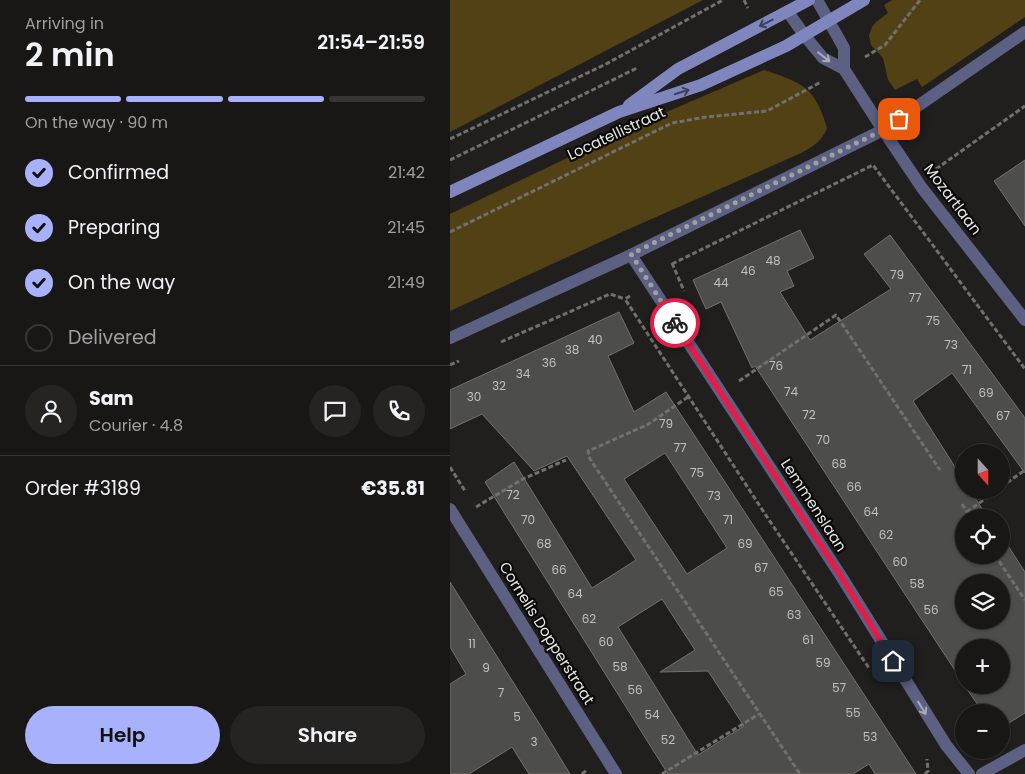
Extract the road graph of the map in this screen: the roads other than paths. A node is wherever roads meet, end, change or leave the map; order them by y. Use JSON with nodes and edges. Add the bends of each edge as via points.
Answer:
{"nodes":[{"id":1,"x":809,"y":0,"type":"edge"},
{"id":2,"x":817,"y":0,"type":"edge"},
{"id":3,"x":864,"y":0,"type":"edge"},
{"id":4,"x":788,"y":12,"type":"junction"},
{"id":5,"x":830,"y":21,"type":"junction"},
{"id":6,"x":1025,"y":32,"type":"edge"},
{"id":7,"x":805,"y":36,"type":"junction"},
{"id":8,"x":844,"y":68,"type":"junction"},
{"id":9,"x":619,"y":112,"type":"junction"},
{"id":10,"x":883,"y":130,"type":"junction"},
{"id":11,"x":450,"y":192,"type":"edge"},
{"id":12,"x":631,"y":254,"type":"junction"},
{"id":13,"x":1025,"y":320,"type":"edge"},
{"id":14,"x":450,"y":338,"type":"edge"},
{"id":15,"x":450,"y":509,"type":"edge"},
{"id":16,"x":1025,"y":750,"type":"edge"},
{"id":17,"x":616,"y":774,"type":"edge"},
{"id":18,"x":969,"y":774,"type":"edge"},
{"id":19,"x":982,"y":774,"type":"edge"}],
"edges":[{"from":1,"to":4,"type":"main road","name":"Locatellistraat"},
{"from":2,"to":5,"type":"street","name":"Mozartlaan"},
{"from":3,"to":5,"type":"main road","name":"Locatellistraat"},
{"from":4,"to":7,"type":"street"},
{"from":4,"to":9,"type":"main road","name":"Locatellistraat","one_way":true,"via":[[678,69]]},
{"from":5,"to":7,"type":"main road","name":"Locatellistraat"},
{"from":5,"to":8,"type":"street","name":"Mozartlaan","via":[[844,48]]},
{"from":6,"to":10,"type":"street"},
{"from":7,"to":8,"type":"street","one_way":true,"via":[[823,58]]},
{"from":9,"to":7,"type":"main road","name":"Locatellistraat","one_way":true,"via":[[701,86]]},
{"from":8,"to":10,"type":"street","name":"Mozartlaan"},
{"from":9,"to":11,"type":"main road","name":"Locatellistraat"},
{"from":10,"to":12,"type":"street"},
{"from":10,"to":13,"type":"street","name":"Mozartlaan","via":[[922,188]]},
{"from":12,"to":14,"type":"street"},
{"from":12,"to":18,"type":"street","name":"Lemmenslaan","one_way":true,"via":[[841,576],[946,745]]},
{"from":15,"to":17,"type":"street","name":"Cornelis Dopperstraat"},
{"from":16,"to":19,"type":"street"}]}
